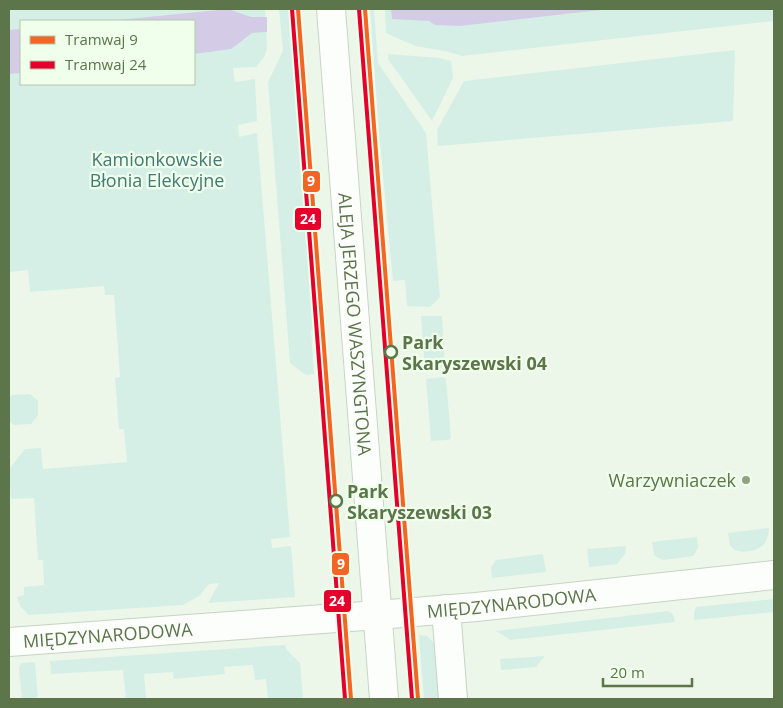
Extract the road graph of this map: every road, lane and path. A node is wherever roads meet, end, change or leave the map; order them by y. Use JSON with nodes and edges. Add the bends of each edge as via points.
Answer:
{"nodes":[{"id":1,"x":331,"y":9,"type":"edge"},
{"id":2,"x":774,"y":575,"type":"edge"},
{"id":3,"x":446,"y":609,"type":"junction"},
{"id":4,"x":378,"y":615,"type":"junction"},
{"id":5,"x":9,"y":642,"type":"edge"},
{"id":6,"x":384,"y":699,"type":"edge"},
{"id":7,"x":453,"y":699,"type":"edge"}],
"edges":[{"from":1,"to":4,"type":"street","name":"ALEJA JERZEGO WASZYNGTONA"},
{"from":2,"to":3,"type":"street","name":"MIĘDZYNARODOWA"},
{"from":3,"to":4,"type":"street","name":"MIĘDZYNARODOWA"},
{"from":3,"to":7,"type":"street"},
{"from":4,"to":5,"type":"street","name":"MIĘDZYNARODOWA"},
{"from":4,"to":6,"type":"street","name":"ALEJA JERZEGO WASZYNGTONA"}]}
